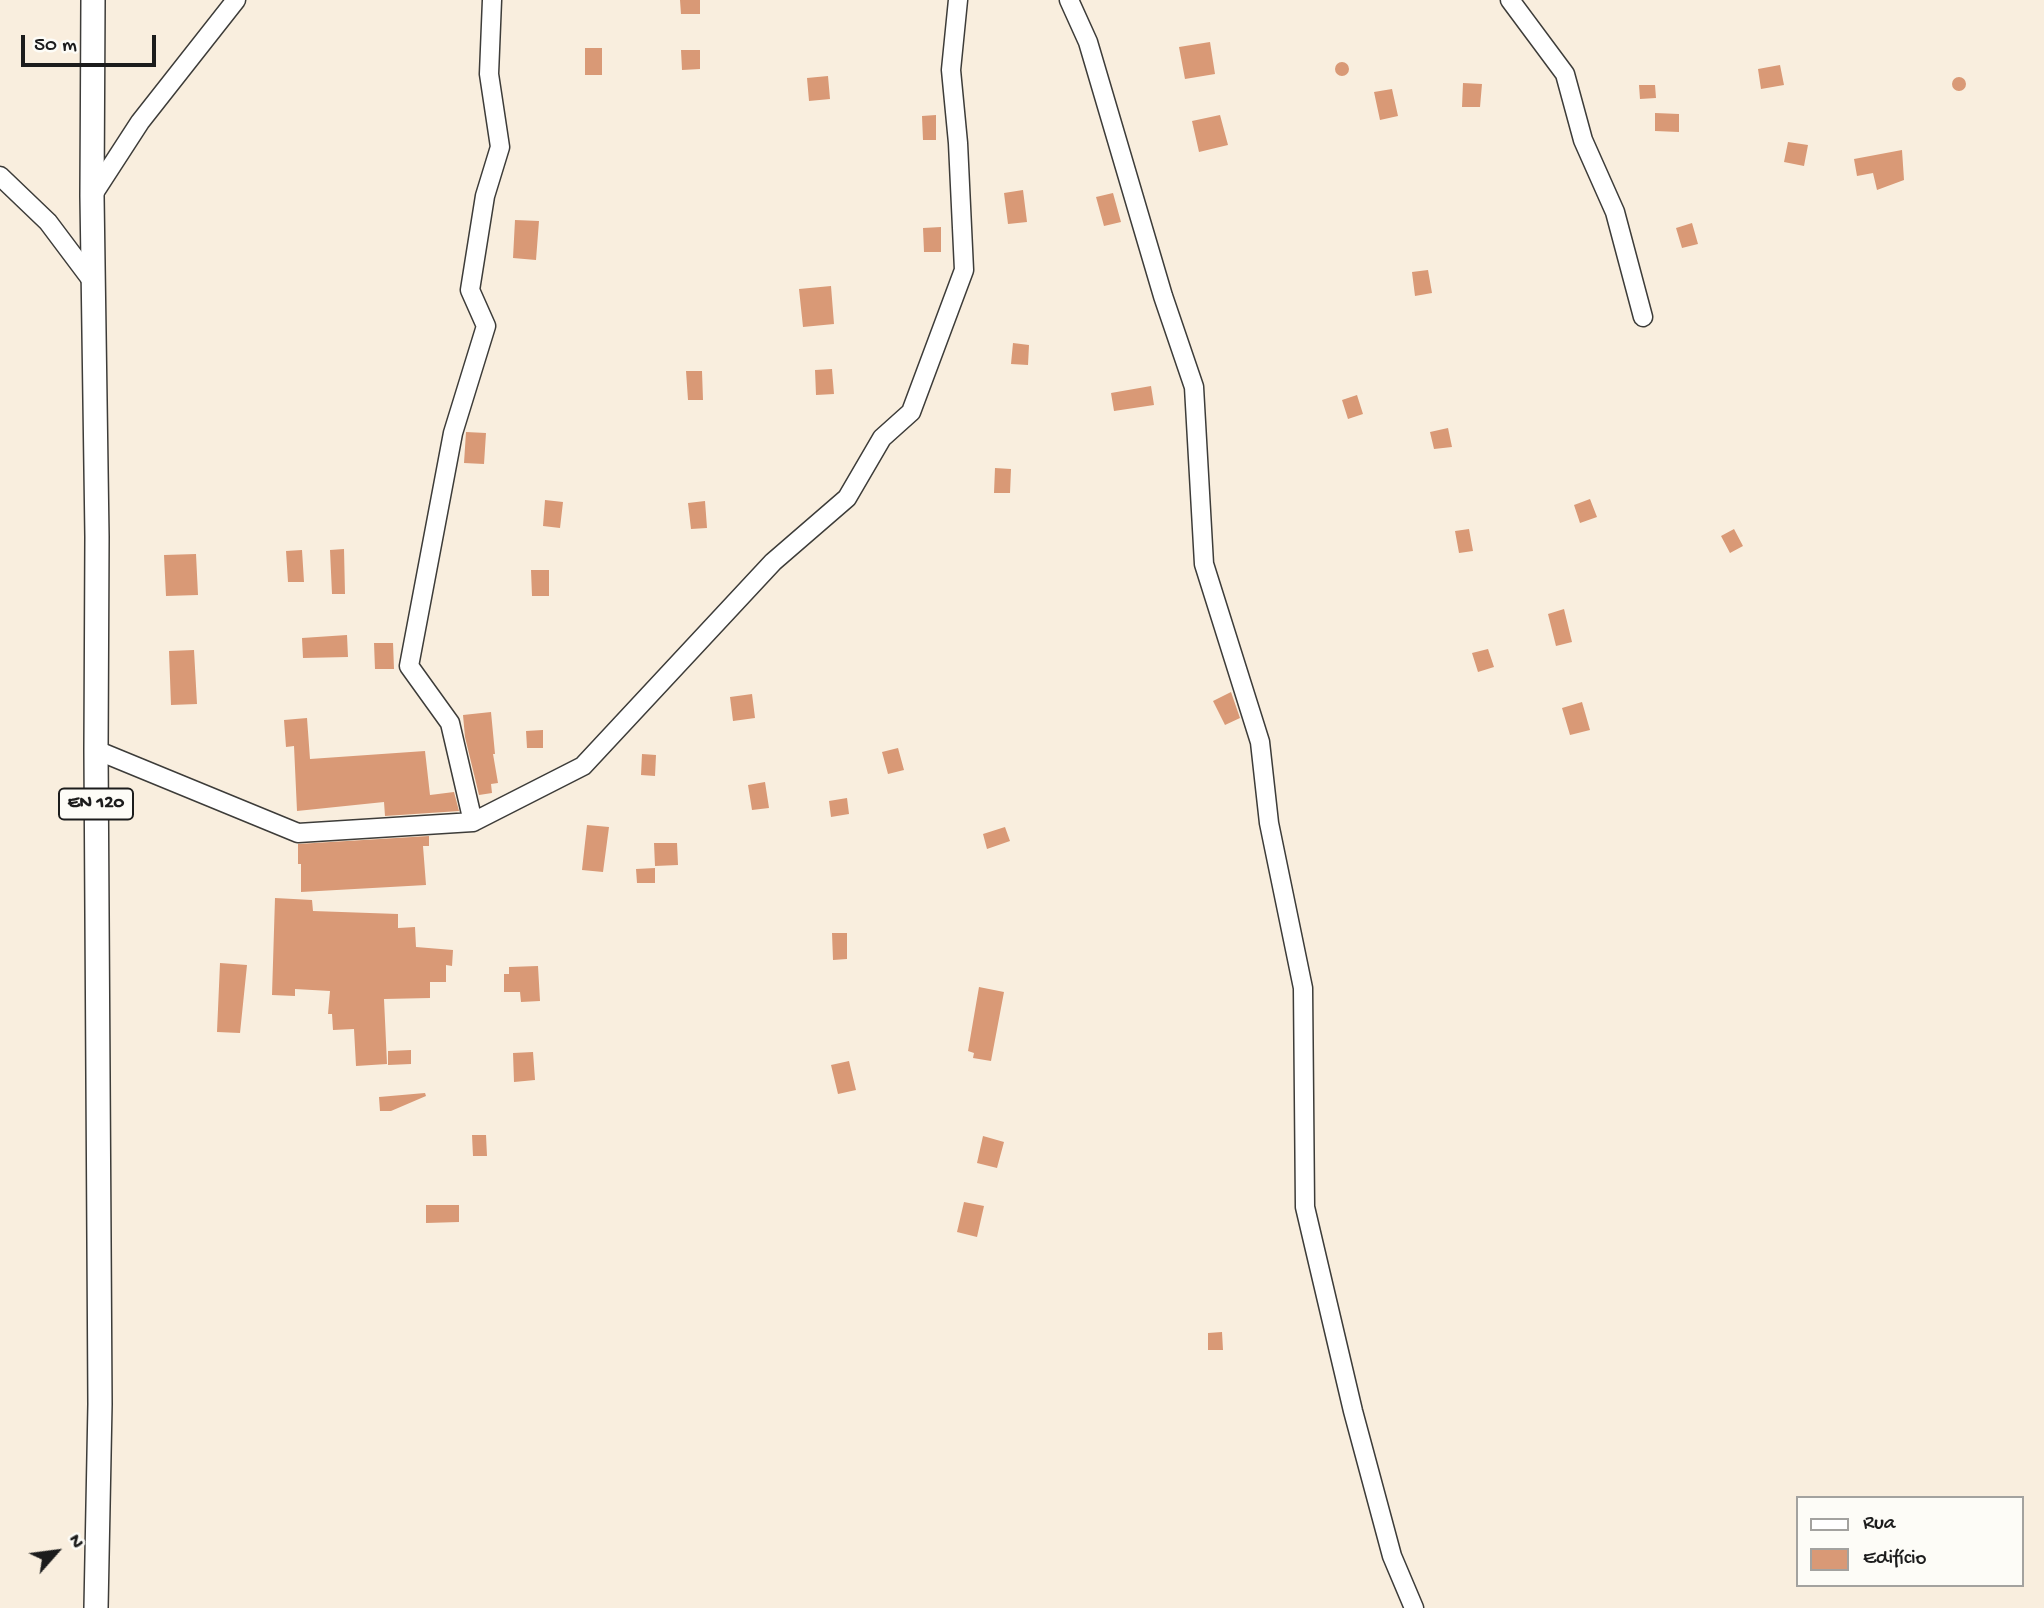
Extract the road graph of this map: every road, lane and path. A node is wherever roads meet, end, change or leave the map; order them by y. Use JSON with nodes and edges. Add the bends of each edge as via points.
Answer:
{"nodes":[{"id":1,"x":93,"y":0,"type":"edge"},
{"id":2,"x":236,"y":0,"type":"edge"},
{"id":3,"x":492,"y":0,"type":"edge"},
{"id":4,"x":958,"y":0,"type":"edge"},
{"id":5,"x":1069,"y":0,"type":"edge"},
{"id":6,"x":1510,"y":0,"type":"edge"},
{"id":7,"x":0,"y":176,"type":"edge"},
{"id":8,"x":92,"y":196,"type":"junction"},
{"id":9,"x":93,"y":282,"type":"junction"},
{"id":10,"x":1643,"y":317,"type":"dead end"},
{"id":11,"x":96,"y":750,"type":"junction"},
{"id":12,"x":473,"y":822,"type":"junction"},
{"id":13,"x":96,"y":1608,"type":"edge"},
{"id":14,"x":1414,"y":1608,"type":"edge"}],
"edges":[{"from":1,"to":8,"type":"main road","number":"EN 120"},
{"from":2,"to":8,"type":"street","via":[[140,122]]},
{"from":3,"to":12,"type":"street","via":[[489,74],[500,147],[485,196],[470,290],[486,327],[453,433],[409,666],[450,723]]},
{"from":4,"to":12,"type":"street","via":[[951,70],[964,270],[911,412],[882,438],[847,498],[773,562],[583,766]]},
{"from":5,"to":14,"type":"street","via":[[1088,42],[1194,387],[1204,564],[1261,742],[1269,823],[1303,988],[1305,1207],[1356,1424],[1392,1556]]},
{"from":6,"to":10,"type":"street","via":[[1565,74],[1583,139],[1615,212]]},
{"from":7,"to":9,"type":"street","via":[[48,222]]},
{"from":8,"to":9,"type":"main road","number":"EN 120"},
{"from":9,"to":11,"type":"main road","number":"EN 120"},
{"from":11,"to":12,"type":"street","via":[[298,833]]},
{"from":11,"to":13,"type":"main road","number":"EN 120","via":[[100,1404]]}]}
